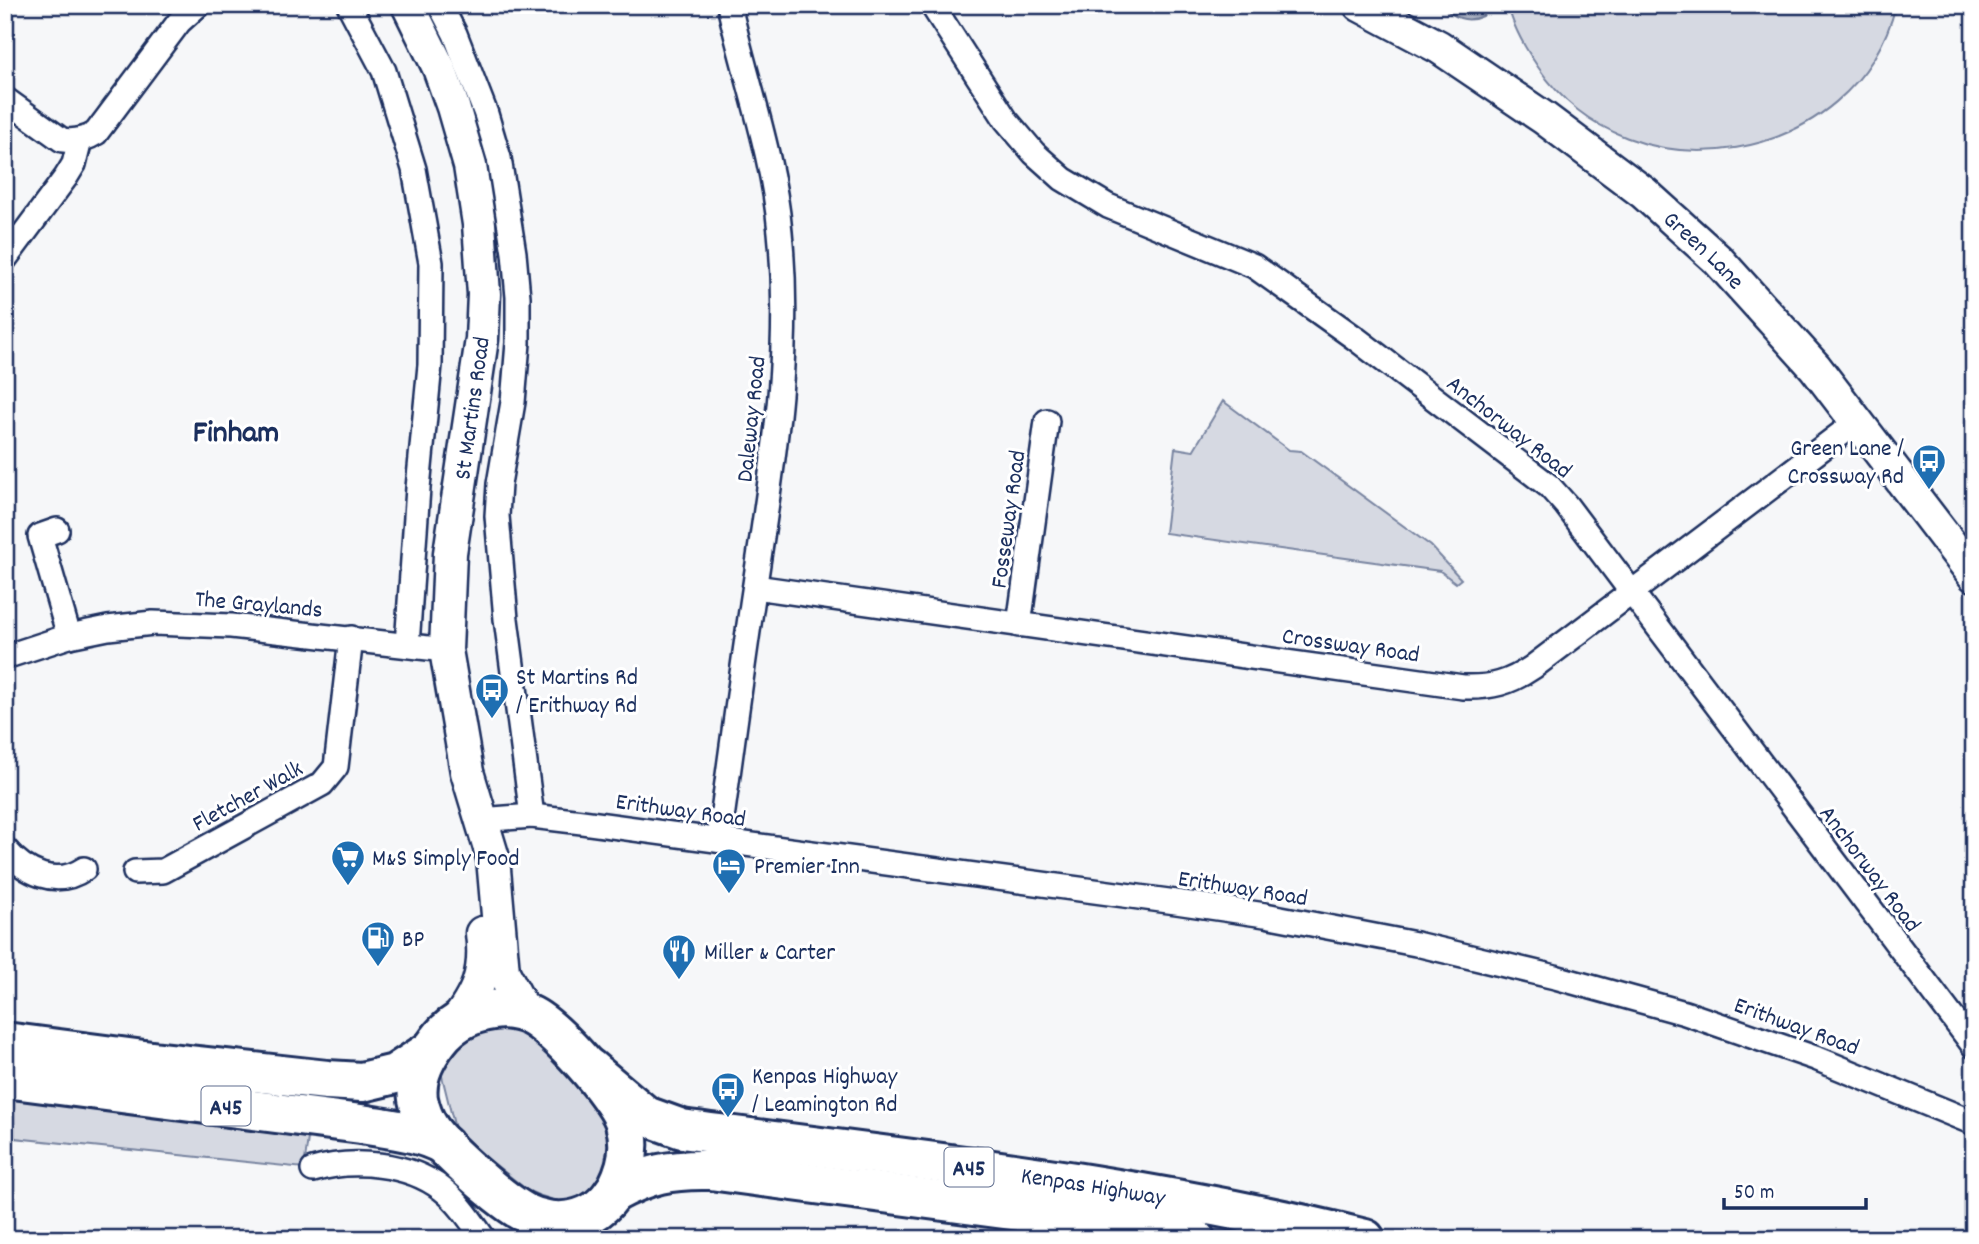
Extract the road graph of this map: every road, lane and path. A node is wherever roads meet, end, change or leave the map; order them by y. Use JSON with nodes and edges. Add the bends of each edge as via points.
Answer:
{"nodes":[{"id":1,"x":198,"y":5,"type":"edge"},
{"id":2,"x":349,"y":5,"type":"edge"},
{"id":3,"x":408,"y":5,"type":"edge"},
{"id":4,"x":440,"y":5,"type":"edge"},
{"id":5,"x":729,"y":5,"type":"edge"},
{"id":6,"x":932,"y":5,"type":"edge"},
{"id":7,"x":1360,"y":5,"type":"edge"},
{"id":8,"x":5,"y":99,"type":"edge"},
{"id":9,"x":80,"y":140,"type":"junction"},
{"id":10,"x":5,"y":259,"type":"edge"},
{"id":11,"x":1047,"y":421,"type":"dead end"},
{"id":12,"x":1858,"y":421,"type":"junction"},
{"id":13,"x":57,"y":530,"type":"dead end"},
{"id":14,"x":1974,"y":575,"type":"edge"},
{"id":15,"x":755,"y":587,"type":"junction"},
{"id":16,"x":1632,"y":593,"type":"junction"},
{"id":17,"x":1019,"y":625,"type":"junction"},
{"id":18,"x":69,"y":636,"type":"junction"},
{"id":19,"x":351,"y":638,"type":"junction"},
{"id":20,"x":407,"y":645,"type":"junction"},
{"id":21,"x":446,"y":650,"type":"junction"},
{"id":22,"x":8,"y":656,"type":"dead end"},
{"id":23,"x":532,"y":816,"type":"junction"},
{"id":24,"x":480,"y":820,"type":"junction"},
{"id":25,"x":719,"y":841,"type":"junction"},
{"id":26,"x":5,"y":849,"type":"edge"},
{"id":27,"x":84,"y":869,"type":"dead end"},
{"id":28,"x":135,"y":872,"type":"dead end"},
{"id":29,"x":530,"y":1015,"type":"junction"},
{"id":30,"x":442,"y":1039,"type":"junction"},
{"id":31,"x":5,"y":1042,"type":"edge"},
{"id":32,"x":1974,"y":1046,"type":"edge"},
{"id":33,"x":589,"y":1068,"type":"junction"},
{"id":34,"x":5,"y":1078,"type":"edge"},
{"id":35,"x":1974,"y":1124,"type":"edge"},
{"id":36,"x":444,"y":1145,"type":"junction"},
{"id":37,"x":313,"y":1170,"type":"dead end"},
{"id":38,"x":525,"y":1213,"type":"junction"},
{"id":39,"x":597,"y":1214,"type":"edge"},
{"id":40,"x":484,"y":1239,"type":"edge"},
{"id":41,"x":554,"y":1239,"type":"edge"},
{"id":42,"x":1195,"y":1239,"type":"edge"},
{"id":43,"x":1365,"y":1239,"type":"edge"}],
"edges":[{"from":1,"to":9,"type":"street","via":[[179,22],[96,133]]},
{"from":2,"to":20,"type":"street","name":"St Martins Road","via":[[370,41],[391,94],[414,169],[431,263],[430,365]]},
{"from":3,"to":21,"type":"main road","name":"St Martins Road","via":[[439,68],[461,133],[475,192],[484,294],[480,366],[450,553]]},
{"from":4,"to":23,"type":"street","name":"St Martins Road","via":[[486,114],[499,158],[514,253],[518,343],[497,516]]},
{"from":5,"to":15,"type":"street","name":"Daleway Road","via":[[768,158],[783,276],[780,414]]},
{"from":6,"to":16,"type":"street","name":"Anchorway Road","via":[[1006,120],[1047,166],[1092,198],[1254,266],[1296,294],[1549,486]]},
{"from":7,"to":12,"type":"main road","name":"Green Lane","via":[[1439,47],[1644,192],[1767,312]]},
{"from":8,"to":9,"type":"street","via":[[55,137]]},
{"from":9,"to":10,"type":"street","via":[[70,170]]},
{"from":11,"to":17,"type":"street","name":"Fosseway Road"},
{"from":12,"to":14,"type":"main road","name":"Green Lane"},
{"from":12,"to":16,"type":"street","name":"Crossway Road"},
{"from":13,"to":18,"type":"street","via":[[40,536]]},
{"from":15,"to":17,"type":"street","name":"Crossway Road"},
{"from":15,"to":25,"type":"street","name":"Daleway Road"},
{"from":16,"to":17,"type":"street","name":"Crossway Road","via":[[1520,676],[1481,687]]},
{"from":16,"to":32,"type":"street","name":"Anchorway Road"},
{"from":18,"to":19,"type":"street","name":"The Graylands","via":[[153,623],[196,623]]},
{"from":18,"to":22,"type":"street","name":"The Graylands"},
{"from":19,"to":20,"type":"street","name":"The Graylands"},
{"from":19,"to":28,"type":"street","name":"Fletcher Walk","via":[[336,767],[323,784],[163,871]]},
{"from":20,"to":21,"type":"street","name":"The Graylands"},
{"from":21,"to":24,"type":"main road","name":"St Martins Road"},
{"from":23,"to":24,"type":"street","name":"Erithway Road"},
{"from":23,"to":25,"type":"street","name":"Erithway Road"},
{"from":24,"to":29,"type":"main road","name":"St Martins Road","via":[[493,858],[503,972]]},
{"from":24,"to":30,"type":"main road","name":"St Martins Road","via":[[475,863],[484,968],[468,1007]]},
{"from":25,"to":35,"type":"street","name":"Erithway Road","via":[[1252,914],[1416,944],[1685,1013],[1818,1059]]},
{"from":26,"to":27,"type":"street","via":[[19,864],[43,876],[69,877]]},
{"from":29,"to":30,"type":"highway","via":[[486,1010]]},
{"from":29,"to":33,"type":"highway"},
{"from":30,"to":31,"type":"highway","number":"A45","via":[[395,1074],[362,1082]]},
{"from":30,"to":36,"type":"highway","via":[[418,1079],[418,1096],[424,1119]]},
{"from":33,"to":39,"type":"highway","via":[[619,1108],[628,1137],[627,1164]]},
{"from":33,"to":43,"type":"highway","name":"Kenpas Highway","number":"A45","via":[[646,1116],[682,1129],[1127,1189]]},
{"from":34,"to":36,"type":"highway","number":"A45","via":[[411,1131]]},
{"from":36,"to":38,"type":"highway"},
{"from":37,"to":40,"type":"street","via":[[370,1164],[413,1173],[444,1190]]},
{"from":38,"to":39,"type":"highway","via":[[555,1221]]},
{"from":38,"to":41,"type":"main road"},
{"from":39,"to":42,"type":"highway","name":"Kenpas Highway","number":"A45","via":[[633,1182],[660,1172],[710,1170],[1080,1219]]}]}
